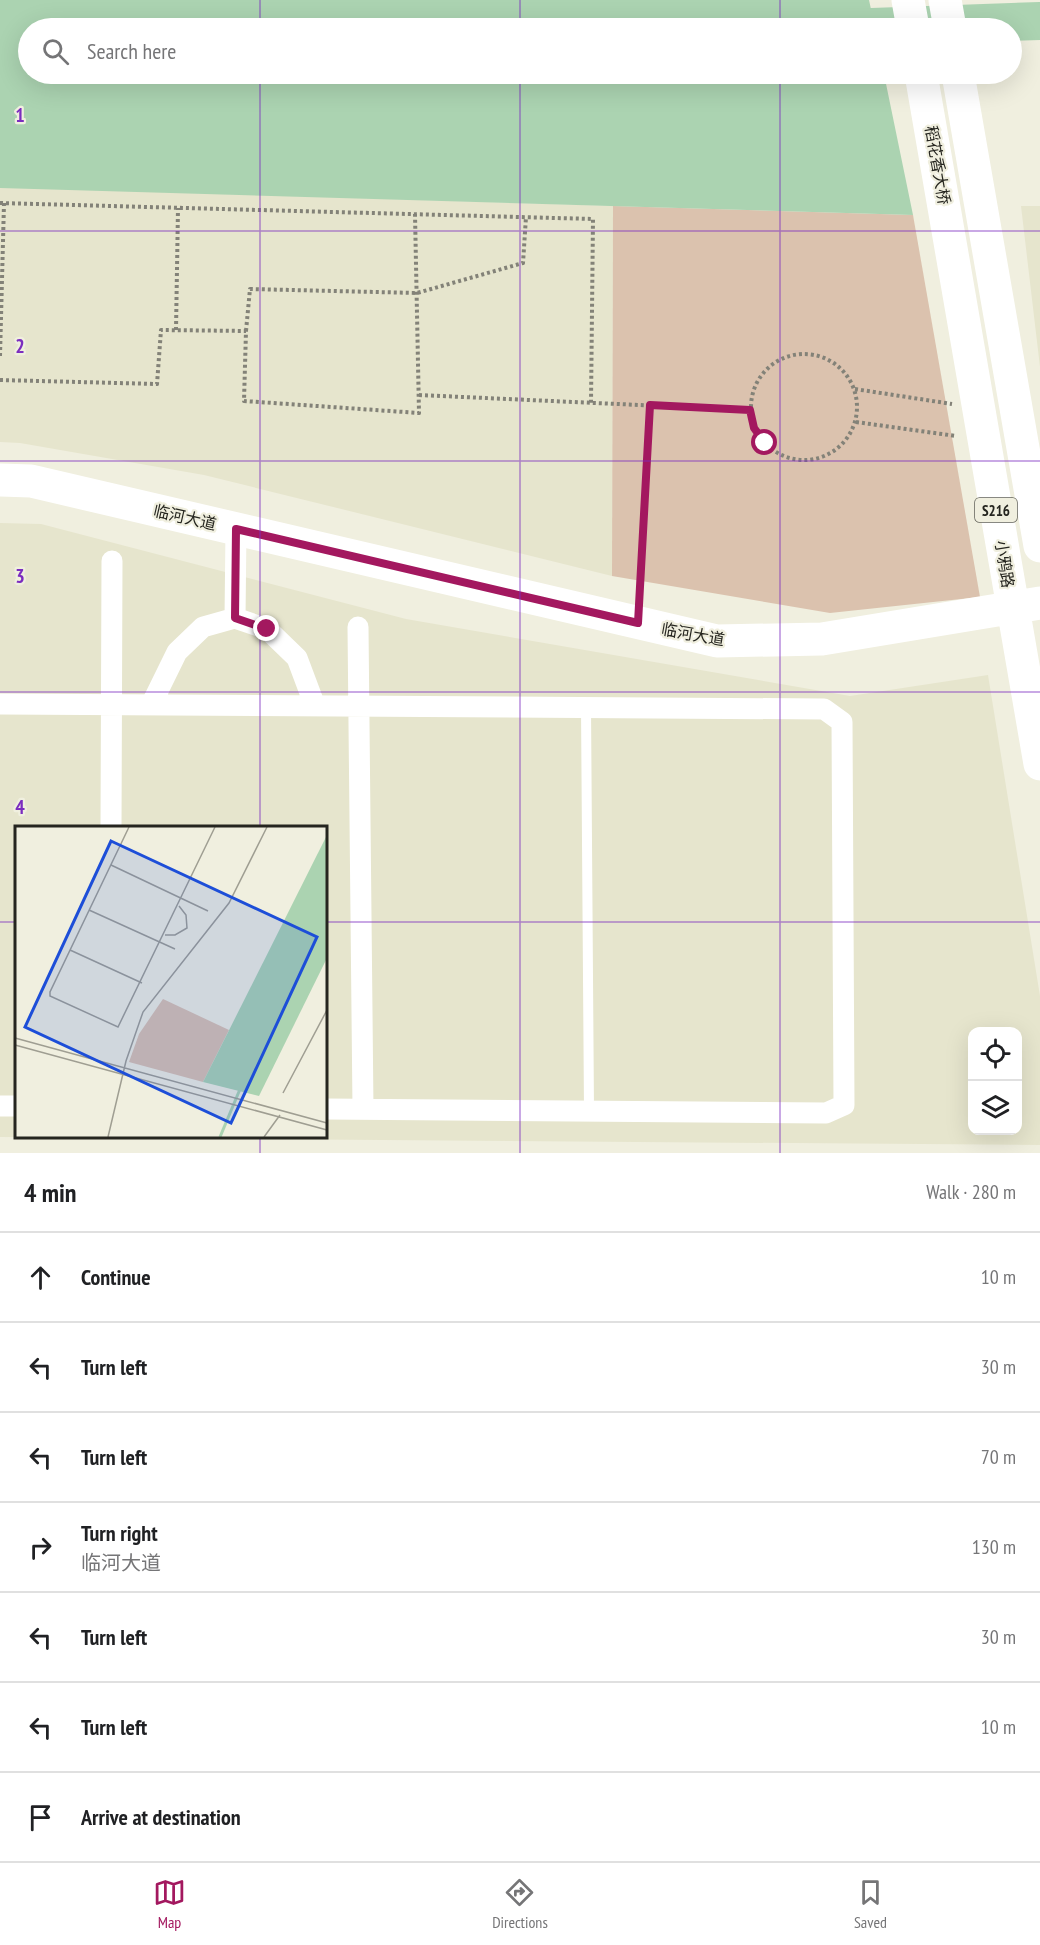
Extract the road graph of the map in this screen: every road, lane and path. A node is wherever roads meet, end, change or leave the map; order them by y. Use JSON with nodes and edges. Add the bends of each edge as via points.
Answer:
{"nodes":[{"id":1,"x":908,"y":0,"type":"edge"},
{"id":2,"x":945,"y":0,"type":"edge"},
{"id":3,"x":911,"y":18,"type":"edge"},
{"id":4,"x":948,"y":18,"type":"edge"},
{"id":5,"x":923,"y":84,"type":"edge"},
{"id":6,"x":960,"y":84,"type":"edge"},
{"id":7,"x":2,"y":203,"type":"edge"},
{"id":8,"x":178,"y":208,"type":"junction"},
{"id":9,"x":415,"y":214,"type":"junction"},
{"id":10,"x":526,"y":217,"type":"junction"},
{"id":11,"x":955,"y":257,"type":"joint"},
{"id":12,"x":417,"y":293,"type":"junction"},
{"id":13,"x":176,"y":330,"type":"junction"},
{"id":14,"x":246,"y":331,"type":"junction"},
{"id":15,"x":0,"y":356,"type":"edge"},
{"id":16,"x":0,"y":380,"type":"edge"},
{"id":17,"x":855,"y":389,"type":"junction"},
{"id":18,"x":419,"y":395,"type":"junction"},
{"id":19,"x":591,"y":403,"type":"junction"},
{"id":20,"x":650,"y":405,"type":"junction"},
{"id":21,"x":750,"y":410,"type":"junction"},
{"id":22,"x":856,"y":423,"type":"junction"},
{"id":23,"x":982,"y":424,"type":"junction"},
{"id":24,"x":0,"y":480,"type":"edge"},
{"id":25,"x":236,"y":529,"type":"junction"},
{"id":26,"x":1040,"y":546,"type":"edge"},
{"id":27,"x":112,"y":561,"type":"dead end"},
{"id":28,"x":1026,"y":605,"type":"edge"},
{"id":29,"x":235,"y":618,"type":"junction"},
{"id":30,"x":638,"y":623,"type":"junction"},
{"id":31,"x":358,"y":627,"type":"dead end"},
{"id":32,"x":0,"y":704,"type":"edge"},
{"id":33,"x":112,"y":704,"type":"junction"},
{"id":34,"x":151,"y":705,"type":"junction"},
{"id":35,"x":315,"y":706,"type":"junction"},
{"id":36,"x":358,"y":706,"type":"junction"},
{"id":37,"x":586,"y":707,"type":"junction"},
{"id":38,"x":1040,"y":764,"type":"edge"},
{"id":39,"x":111,"y":826,"type":"edge"},
{"id":40,"x":327,"y":1108,"type":"edge"},
{"id":41,"x":363,"y":1109,"type":"junction"},
{"id":42,"x":589,"y":1111,"type":"junction"}],
"edges":[{"from":1,"to":3,"type":"main road"},
{"from":2,"to":4,"type":"main road"},
{"from":5,"to":11,"type":"main road","name":"稻花香大桥","number":"S216"},
{"from":6,"to":26,"type":"main road","number":"S216"},
{"from":7,"to":8,"type":"path"},
{"from":7,"to":15,"type":"path"},
{"from":8,"to":9,"type":"path"},
{"from":8,"to":13,"type":"path"},
{"from":9,"to":10,"type":"path"},
{"from":9,"to":12,"type":"path"},
{"from":10,"to":12,"type":"path","via":[[523,263]]},
{"from":10,"to":19,"type":"path","via":[[593,219]]},
{"from":11,"to":23,"type":"main road","name":"小鸦路","number":"S216"},
{"from":12,"to":14,"type":"path","via":[[250,289]]},
{"from":12,"to":18,"type":"path"},
{"from":13,"to":14,"type":"path"},
{"from":13,"to":16,"type":"path","via":[[161,330],[157,384]]},
{"from":14,"to":18,"type":"path","via":[[244,401],[419,413]]},
{"from":17,"to":21,"type":"path","via":[[834,362],[819,355],[785,356],[770,364],[759,377]]},
{"from":17,"to":22,"type":"path"},
{"from":17,"to":23,"type":"path"},
{"from":18,"to":19,"type":"path"},
{"from":19,"to":20,"type":"path"},
{"from":20,"to":21,"type":"path"},
{"from":20,"to":30,"type":"path"},
{"from":21,"to":22,"type":"path","via":[[754,428],[765,443],[780,455],[798,460],[834,452]]},
{"from":22,"to":23,"type":"path"},
{"from":23,"to":28,"type":"main road","name":"小鸦路","number":"S216"},
{"from":24,"to":25,"type":"main road","name":"临河大道","via":[[31,481]]},
{"from":25,"to":29,"type":"street"},
{"from":25,"to":30,"type":"main road","name":"临河大道"},
{"from":27,"to":33,"type":"street"},
{"from":28,"to":30,"type":"main road","name":"临河大道","via":[[822,639],[717,641]]},
{"from":28,"to":38,"type":"main road","name":"小鸦路","number":"S216"},
{"from":29,"to":34,"type":"street","via":[[203,627],[177,652]]},
{"from":29,"to":35,"type":"street","via":[[267,629],[297,658]]},
{"from":31,"to":36,"type":"street"},
{"from":32,"to":33,"type":"street"},
{"from":33,"to":34,"type":"street"},
{"from":33,"to":39,"type":"street"},
{"from":34,"to":35,"type":"street"},
{"from":35,"to":36,"type":"street"},
{"from":36,"to":37,"type":"street"},
{"from":36,"to":41,"type":"street"},
{"from":37,"to":42,"type":"lane"},
{"from":37,"to":42,"type":"street","via":[[824,709],[842,722],[844,1105],[826,1113]]},
{"from":40,"to":41,"type":"street"},
{"from":41,"to":42,"type":"street"}]}
